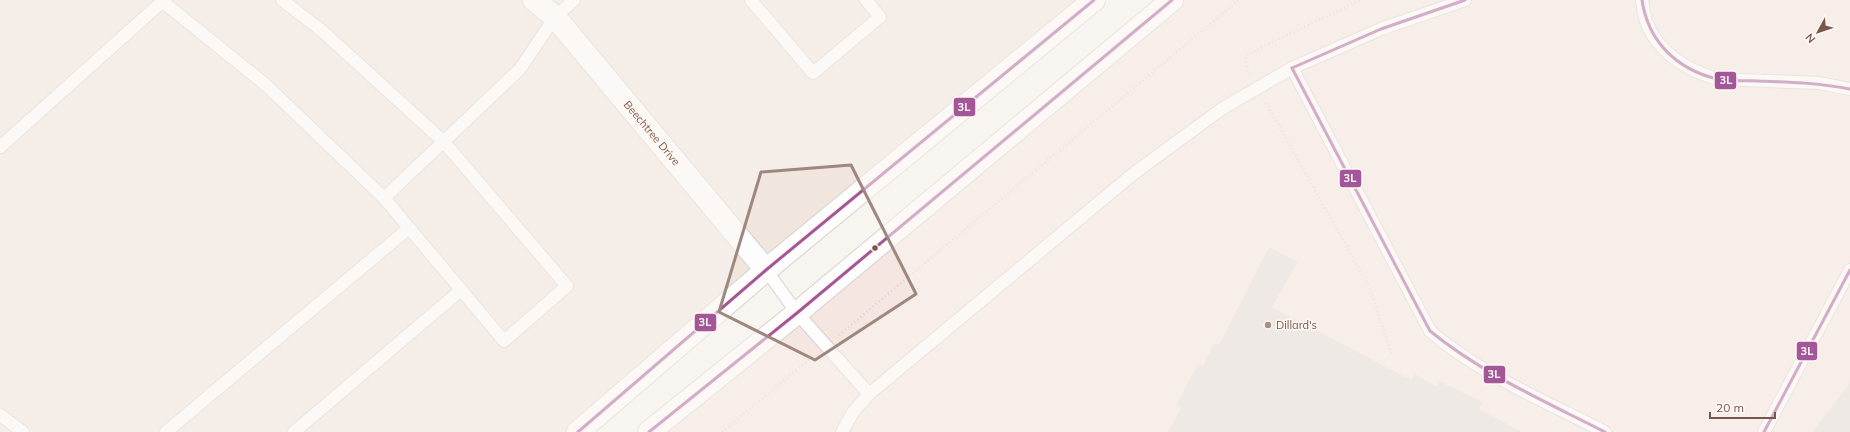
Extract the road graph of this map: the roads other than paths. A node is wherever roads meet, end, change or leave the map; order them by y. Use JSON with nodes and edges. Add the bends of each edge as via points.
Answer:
{"nodes":[{"id":1,"x":282,"y":0,"type":"edge"},
{"id":2,"x":534,"y":0,"type":"edge"},
{"id":3,"x":574,"y":0,"type":"edge"},
{"id":4,"x":752,"y":0,"type":"edge"},
{"id":5,"x":866,"y":0,"type":"edge"},
{"id":6,"x":1094,"y":0,"type":"edge"},
{"id":7,"x":1172,"y":0,"type":"edge"},
{"id":8,"x":1465,"y":0,"type":"edge"},
{"id":9,"x":1642,"y":0,"type":"edge"},
{"id":10,"x":163,"y":1,"type":"edge"},
{"id":11,"x":555,"y":17,"type":"junction"},
{"id":12,"x":1292,"y":68,"type":"junction"},
{"id":13,"x":1850,"y":89,"type":"edge"},
{"id":14,"x":443,"y":141,"type":"junction"},
{"id":15,"x":0,"y":147,"type":"edge"},
{"id":16,"x":384,"y":198,"type":"junction"},
{"id":17,"x":409,"y":228,"type":"junction"},
{"id":18,"x":766,"y":270,"type":"junction"},
{"id":19,"x":1850,"y":270,"type":"edge"},
{"id":20,"x":461,"y":290,"type":"junction"},
{"id":21,"x":797,"y":313,"type":"junction"},
{"id":22,"x":869,"y":394,"type":"junction"},
{"id":23,"x":0,"y":415,"type":"edge"},
{"id":24,"x":23,"y":432,"type":"edge"},
{"id":25,"x":166,"y":432,"type":"edge"},
{"id":26,"x":294,"y":432,"type":"edge"},
{"id":27,"x":578,"y":432,"type":"edge"},
{"id":28,"x":650,"y":432,"type":"edge"},
{"id":29,"x":842,"y":432,"type":"edge"},
{"id":30,"x":1605,"y":432,"type":"edge"},
{"id":31,"x":1764,"y":432,"type":"edge"}],
"edges":[{"from":1,"to":14,"type":"lane","via":[[321,30]]},
{"from":2,"to":11,"type":"street","name":"Beechtree Drive"},
{"from":3,"to":11,"type":"lane"},
{"from":4,"to":5,"type":"lane","via":[[813,73],[880,17]]},
{"from":6,"to":18,"type":"street"},
{"from":7,"to":21,"type":"street"},
{"from":8,"to":12,"type":"lane","via":[[1381,30]]},
{"from":9,"to":13,"type":"lane","via":[[1646,21],[1655,38],[1687,68],[1703,75],[1718,80],[1819,84]]},
{"from":10,"to":15,"type":"lane"},
{"from":10,"to":16,"type":"lane","via":[[266,85]]},
{"from":11,"to":14,"type":"lane","via":[[520,69]]},
{"from":11,"to":18,"type":"street","name":"Beechtree Drive"},
{"from":12,"to":22,"type":"lane","via":[[1223,108],[1133,174]]},
{"from":12,"to":30,"type":"lane","via":[[1430,331],[1447,346],[1487,371]]},
{"from":14,"to":16,"type":"lane"},
{"from":14,"to":20,"type":"lane","via":[[566,286],[504,341]]},
{"from":16,"to":17,"type":"lane"},
{"from":17,"to":20,"type":"lane"},
{"from":17,"to":25,"type":"lane"},
{"from":18,"to":21,"type":"lane"},
{"from":18,"to":27,"type":"street"},
{"from":19,"to":31,"type":"lane"},
{"from":20,"to":26,"type":"lane"},
{"from":21,"to":22,"type":"lane"},
{"from":21,"to":28,"type":"street"},
{"from":22,"to":29,"type":"lane","via":[[853,412]]},
{"from":23,"to":24,"type":"lane"}]}
